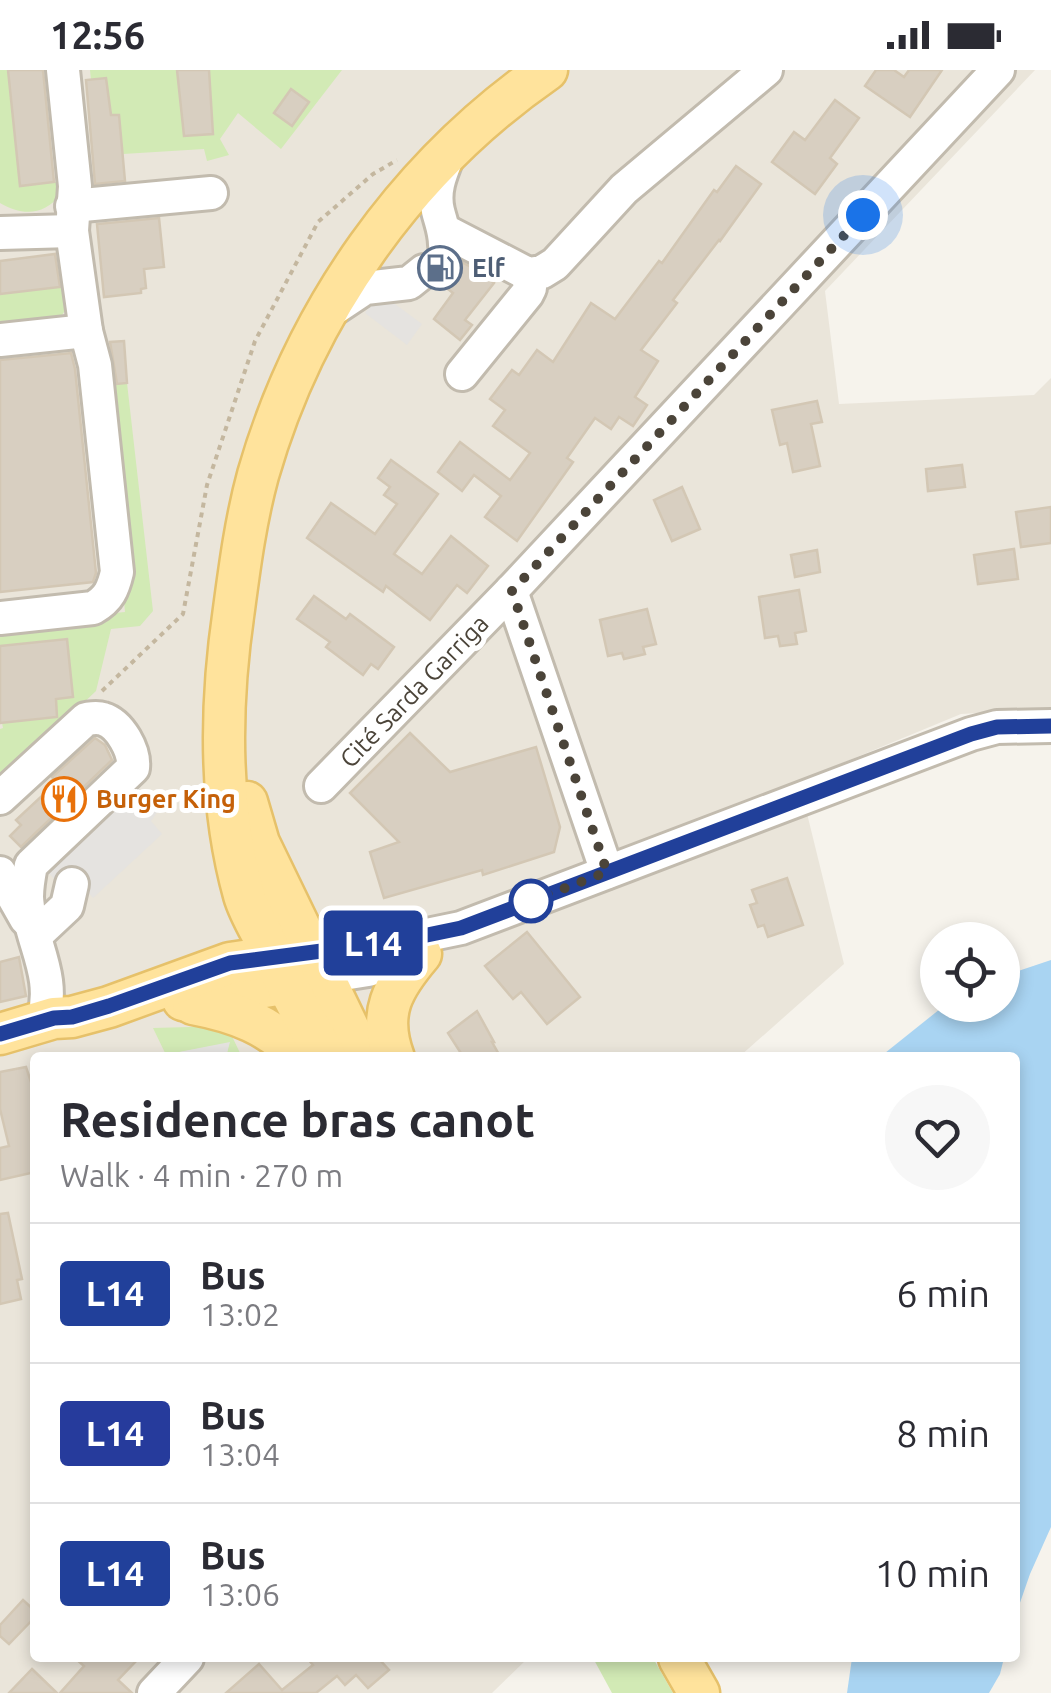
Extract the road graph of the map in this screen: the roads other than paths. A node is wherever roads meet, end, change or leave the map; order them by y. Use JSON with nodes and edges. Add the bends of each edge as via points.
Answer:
{"nodes":[{"id":1,"x":63,"y":70,"type":"edge"},
{"id":2,"x":547,"y":70,"type":"edge"},
{"id":3,"x":766,"y":70,"type":"edge"},
{"id":4,"x":998,"y":70,"type":"edge"},
{"id":5,"x":450,"y":150,"type":"junction"},
{"id":6,"x":211,"y":193,"type":"dead end"},
{"id":7,"x":72,"y":218,"type":"junction"},
{"id":8,"x":0,"y":233,"type":"edge"},
{"id":9,"x":438,"y":249,"type":"junction"},
{"id":10,"x":528,"y":274,"type":"junction"},
{"id":11,"x":321,"y":318,"type":"junction"},
{"id":12,"x":86,"y":331,"type":"junction"},
{"id":13,"x":0,"y":340,"type":"edge"},
{"id":14,"x":462,"y":374,"type":"dead end"},
{"id":15,"x":512,"y":591,"type":"junction"},
{"id":16,"x":0,"y":618,"type":"edge"},
{"id":17,"x":1051,"y":726,"type":"edge"},
{"id":18,"x":320,"y":786,"type":"dead end"},
{"id":19,"x":0,"y":798,"type":"edge"},
{"id":20,"x":607,"y":872,"type":"junction"},
{"id":21,"x":0,"y":874,"type":"edge"},
{"id":22,"x":72,"y":884,"type":"dead end"},
{"id":23,"x":461,"y":928,"type":"junction"},
{"id":24,"x":35,"y":936,"type":"junction"},
{"id":25,"x":421,"y":954,"type":"junction"},
{"id":26,"x":298,"y":967,"type":"junction"},
{"id":27,"x":180,"y":1001,"type":"junction"},
{"id":28,"x":49,"y":1016,"type":"edge"},
{"id":29,"x":295,"y":1052,"type":"edge"},
{"id":30,"x":324,"y":1052,"type":"edge"},
{"id":31,"x":359,"y":1052,"type":"edge"},
{"id":32,"x":392,"y":1052,"type":"edge"},
{"id":33,"x":183,"y":1662,"type":"edge"},
{"id":34,"x":681,"y":1662,"type":"edge"},
{"id":35,"x":154,"y":1693,"type":"edge"},
{"id":36,"x":699,"y":1693,"type":"edge"}],
"edges":[{"from":1,"to":7,"type":"street"},
{"from":2,"to":5,"type":"main road"},
{"from":3,"to":10,"type":"street","via":[[624,189],[555,264]]},
{"from":4,"to":15,"type":"street","name":"Cité Sarda Garriga"},
{"from":5,"to":9,"type":"street","via":[[438,181]]},
{"from":5,"to":11,"type":"main road","via":[[367,246]]},
{"from":6,"to":7,"type":"street"},
{"from":7,"to":8,"type":"street"},
{"from":7,"to":12,"type":"street"},
{"from":9,"to":10,"type":"street"},
{"from":9,"to":11,"type":"street","via":[[408,282],[365,288]]},
{"from":10,"to":14,"type":"street","via":[[527,294]]},
{"from":11,"to":26,"type":"main road","via":[[257,480],[243,542],[223,732],[228,816],[245,897]]},
{"from":12,"to":13,"type":"street"},
{"from":12,"to":16,"type":"street","via":[[96,365],[117,572],[113,589],[93,608]]},
{"from":15,"to":18,"type":"street","name":"Cité Sarda Garriga"},
{"from":15,"to":20,"type":"street"},
{"from":17,"to":20,"type":"street","via":[[971,734]]},
{"from":19,"to":24,"type":"street","via":[[86,719],[115,725],[134,759],[133,768],[30,865],[27,897]]},
{"from":20,"to":23,"type":"street"},
{"from":21,"to":24,"type":"street"},
{"from":22,"to":24,"type":"street","via":[[66,906]]},
{"from":23,"to":25,"type":"street"},
{"from":23,"to":26,"type":"street"},
{"from":24,"to":28,"type":"street"},
{"from":25,"to":26,"type":"street","via":[[368,970]]},
{"from":25,"to":32,"type":"main road","via":[[388,1010]]},
{"from":26,"to":27,"type":"main road"},
{"from":26,"to":28,"type":"main road","via":[[230,963]]},
{"from":26,"to":30,"type":"main road"},
{"from":26,"to":31,"type":"main road"},
{"from":27,"to":28,"type":"main road"},
{"from":27,"to":29,"type":"main road","via":[[247,1018]]},
{"from":33,"to":35,"type":"street"},
{"from":34,"to":36,"type":"main road"}]}
